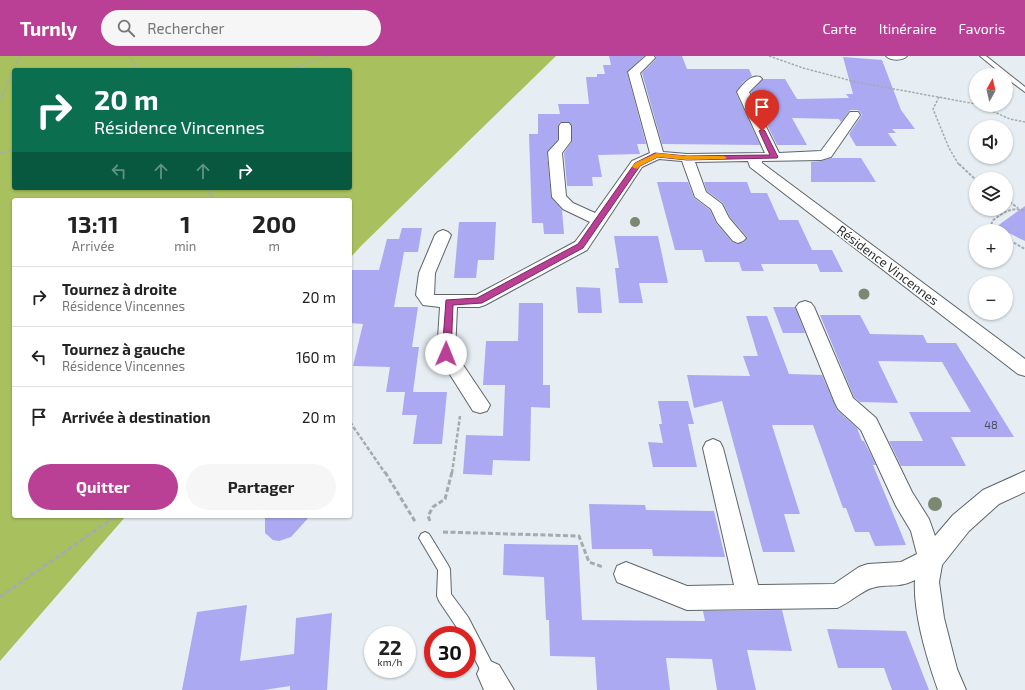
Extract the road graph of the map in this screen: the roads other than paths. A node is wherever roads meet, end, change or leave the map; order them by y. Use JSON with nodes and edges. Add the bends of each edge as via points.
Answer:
{"nodes":[{"id":1,"x":891,"y":56,"type":"edge"},
{"id":2,"x":902,"y":56,"type":"edge"},
{"id":3,"x":983,"y":56,"type":"edge"},
{"id":4,"x":650,"y":58,"type":"dead end"},
{"id":5,"x":756,"y":79,"type":"dead end"},
{"id":6,"x":1025,"y":90,"type":"edge"},
{"id":7,"x":854,"y":115,"type":"dead end"},
{"id":8,"x":565,"y":126,"type":"dead end"},
{"id":9,"x":657,"y":155,"type":"junction"},
{"id":10,"x":755,"y":157,"type":"junction"},
{"id":11,"x":774,"y":157,"type":"junction"},
{"id":12,"x":687,"y":158,"type":"junction"},
{"id":13,"x":598,"y":220,"type":"junction"},
{"id":14,"x":443,"y":235,"type":"dead end"},
{"id":15,"x":738,"y":238,"type":"dead end"},
{"id":16,"x":449,"y":302,"type":"junction"},
{"id":17,"x":805,"y":307,"type":"dead end"},
{"id":18,"x":1025,"y":369,"type":"edge"},
{"id":19,"x":480,"y":405,"type":"road end"},
{"id":20,"x":713,"y":448,"type":"dead end"},
{"id":21,"x":1025,"y":482,"type":"edge"},
{"id":22,"x":430,"y":535,"type":"road end"},
{"id":23,"x":931,"y":560,"type":"junction"},
{"id":24,"x":626,"y":574,"type":"road end"},
{"id":25,"x":749,"y":598,"type":"junction"},
{"id":26,"x":495,"y":682,"type":"edge"},
{"id":27,"x":952,"y":690,"type":"edge"}],
"edges":[{"from":1,"to":2,"type":"street"},
{"from":3,"to":6,"type":"lane"},
{"from":4,"to":9,"type":"street","via":[[634,72]]},
{"from":5,"to":11,"type":"street","via":[[743,92]]},
{"from":7,"to":11,"type":"street","via":[[826,154],[811,157]]},
{"from":8,"to":13,"type":"street","via":[[565,141],[555,152],[559,197],[568,206]]},
{"from":9,"to":12,"type":"street"},
{"from":9,"to":13,"type":"street","via":[[637,164]]},
{"from":10,"to":11,"type":"street"},
{"from":10,"to":12,"type":"street"},
{"from":10,"to":18,"type":"street","name":"Résidence Vincennes","via":[[755,164]]},
{"from":12,"to":15,"type":"street","via":[[700,194],[717,207],[722,218]]},
{"from":13,"to":16,"type":"street","via":[[581,246],[479,301]]},
{"from":14,"to":16,"type":"street","via":[[427,273],[424,295],[429,301]]},
{"from":16,"to":19,"type":"street","via":[[446,354]]},
{"from":17,"to":23,"type":"street","via":[[845,403],[869,424],[904,499],[921,527]]},
{"from":20,"to":25,"type":"street"},
{"from":21,"to":23,"type":"street","via":[[990,497],[961,523]]},
{"from":22,"to":26,"type":"lane","via":[[444,569],[444,596],[463,622]]},
{"from":23,"to":25,"type":"street","via":[[902,574],[868,576],[838,596]]},
{"from":23,"to":27,"type":"street","via":[[927,582],[931,618],[944,670]]},
{"from":24,"to":25,"type":"street","via":[[687,598]]}]}
